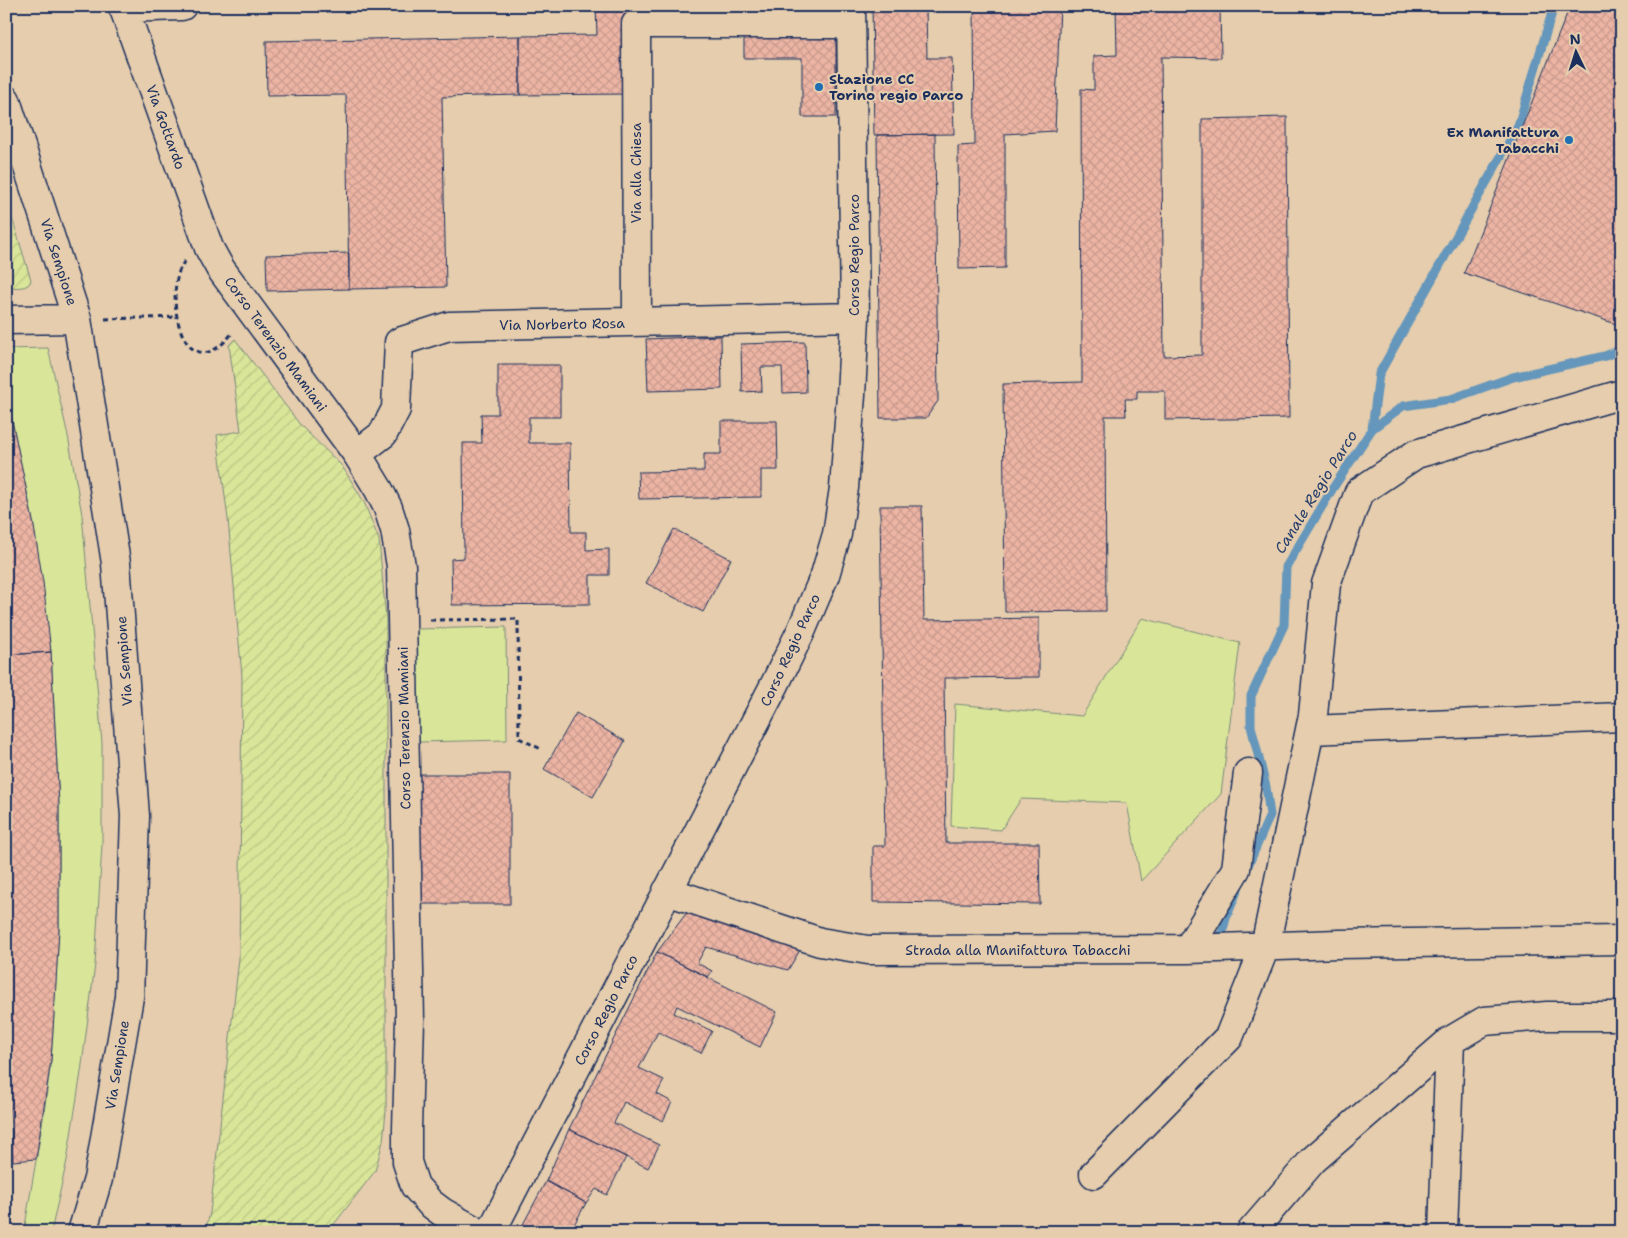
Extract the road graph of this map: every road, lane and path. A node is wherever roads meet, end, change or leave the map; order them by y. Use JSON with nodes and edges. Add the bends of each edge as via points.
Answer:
{"nodes":[{"id":1,"x":182,"y":6,"type":"edge"},
{"id":2,"x":123,"y":7,"type":"edge"},
{"id":3,"x":851,"y":15,"type":"edge"},
{"id":4,"x":6,"y":100,"type":"edge"},
{"id":5,"x":209,"y":248,"type":"joint"},
{"id":6,"x":182,"y":264,"type":"dead end"},
{"id":7,"x":250,"y":310,"type":"junction"},
{"id":8,"x":178,"y":317,"type":"junction"},
{"id":9,"x":855,"y":317,"type":"junction"},
{"id":10,"x":88,"y":319,"type":"junction"},
{"id":11,"x":6,"y":320,"type":"edge"},
{"id":12,"x":637,"y":322,"type":"junction"},
{"id":13,"x":1622,"y":394,"type":"edge"},
{"id":14,"x":357,"y":454,"type":"junction"},
{"id":15,"x":402,"y":621,"type":"junction"},
{"id":16,"x":1622,"y":717,"type":"edge"},
{"id":17,"x":1310,"y":730,"type":"junction"},
{"id":18,"x":541,"y":749,"type":"dead end"},
{"id":19,"x":1248,"y":773,"type":"dead end"},
{"id":20,"x":667,"y":891,"type":"junction"},
{"id":21,"x":1622,"y":940,"type":"edge"},
{"id":22,"x":1265,"y":947,"type":"junction"},
{"id":23,"x":1188,"y":949,"type":"junction"},
{"id":24,"x":1622,"y":1016,"type":"edge"},
{"id":25,"x":1450,"y":1041,"type":"junction"},
{"id":26,"x":1094,"y":1174,"type":"dead end"},
{"id":27,"x":82,"y":1232,"type":"edge"},
{"id":28,"x":477,"y":1232,"type":"edge"},
{"id":29,"x":491,"y":1232,"type":"edge"},
{"id":30,"x":1251,"y":1232,"type":"edge"},
{"id":31,"x":1443,"y":1232,"type":"edge"}],
"edges":[{"from":1,"to":2,"type":"street"},
{"from":2,"to":5,"type":"street","name":"Via Gottardo"},
{"from":3,"to":9,"type":"street","name":"Corso Regio Parco"},
{"from":3,"to":12,"type":"street","name":"Via alla Chiesa","via":[[636,24]]},
{"from":4,"to":10,"type":"street","name":"Via Sempione"},
{"from":5,"to":7,"type":"street","name":"Corso Terenzio Mamiani"},
{"from":6,"to":8,"type":"path","via":[[175,294]]},
{"from":7,"to":8,"type":"path","via":[[219,348],[203,352],[189,346]]},
{"from":7,"to":14,"type":"street","name":"Corso Terenzio Mamiani"},
{"from":8,"to":10,"type":"path"},
{"from":9,"to":12,"type":"street","name":"Via Norberto Rosa"},
{"from":9,"to":20,"type":"street","name":"Corso Regio Parco","via":[[844,488],[837,534],[825,575],[775,684]]},
{"from":10,"to":11,"type":"street"},
{"from":10,"to":27,"type":"street","name":"Via Sempione","via":[[116,564],[135,816],[129,997],[98,1180]]},
{"from":12,"to":14,"type":"street","name":"Via Norberto Rosa","via":[[449,326],[399,342],[396,409],[383,434]]},
{"from":13,"to":17,"type":"street","via":[[1416,454],[1359,492],[1326,584]]},
{"from":14,"to":15,"type":"street","name":"Corso Terenzio Mamiani","via":[[388,508],[395,530],[401,566]]},
{"from":15,"to":18,"type":"path","via":[[518,619],[519,738]]},
{"from":15,"to":28,"type":"street","name":"Corso Terenzio Mamiani","via":[[410,1020],[407,1162],[416,1186],[430,1203]]},
{"from":16,"to":17,"type":"street"},
{"from":17,"to":22,"type":"street"},
{"from":19,"to":23,"type":"street","via":[[1236,869]]},
{"from":20,"to":23,"type":"street","name":"Strada alla Manifattura Tabacchi","via":[[820,942],[868,950]]},
{"from":20,"to":29,"type":"street","name":"Corso Regio Parco"},
{"from":21,"to":22,"type":"street","name":"Strada alla Manifattura Tabacchi"},
{"from":22,"to":23,"type":"street","name":"Strada alla Manifattura Tabacchi"},
{"from":22,"to":26,"type":"street","via":[[1229,1037]]},
{"from":24,"to":25,"type":"street","via":[[1547,1016],[1484,1021]]},
{"from":25,"to":30,"type":"street","via":[[1313,1160]]},
{"from":25,"to":31,"type":"street"}]}
